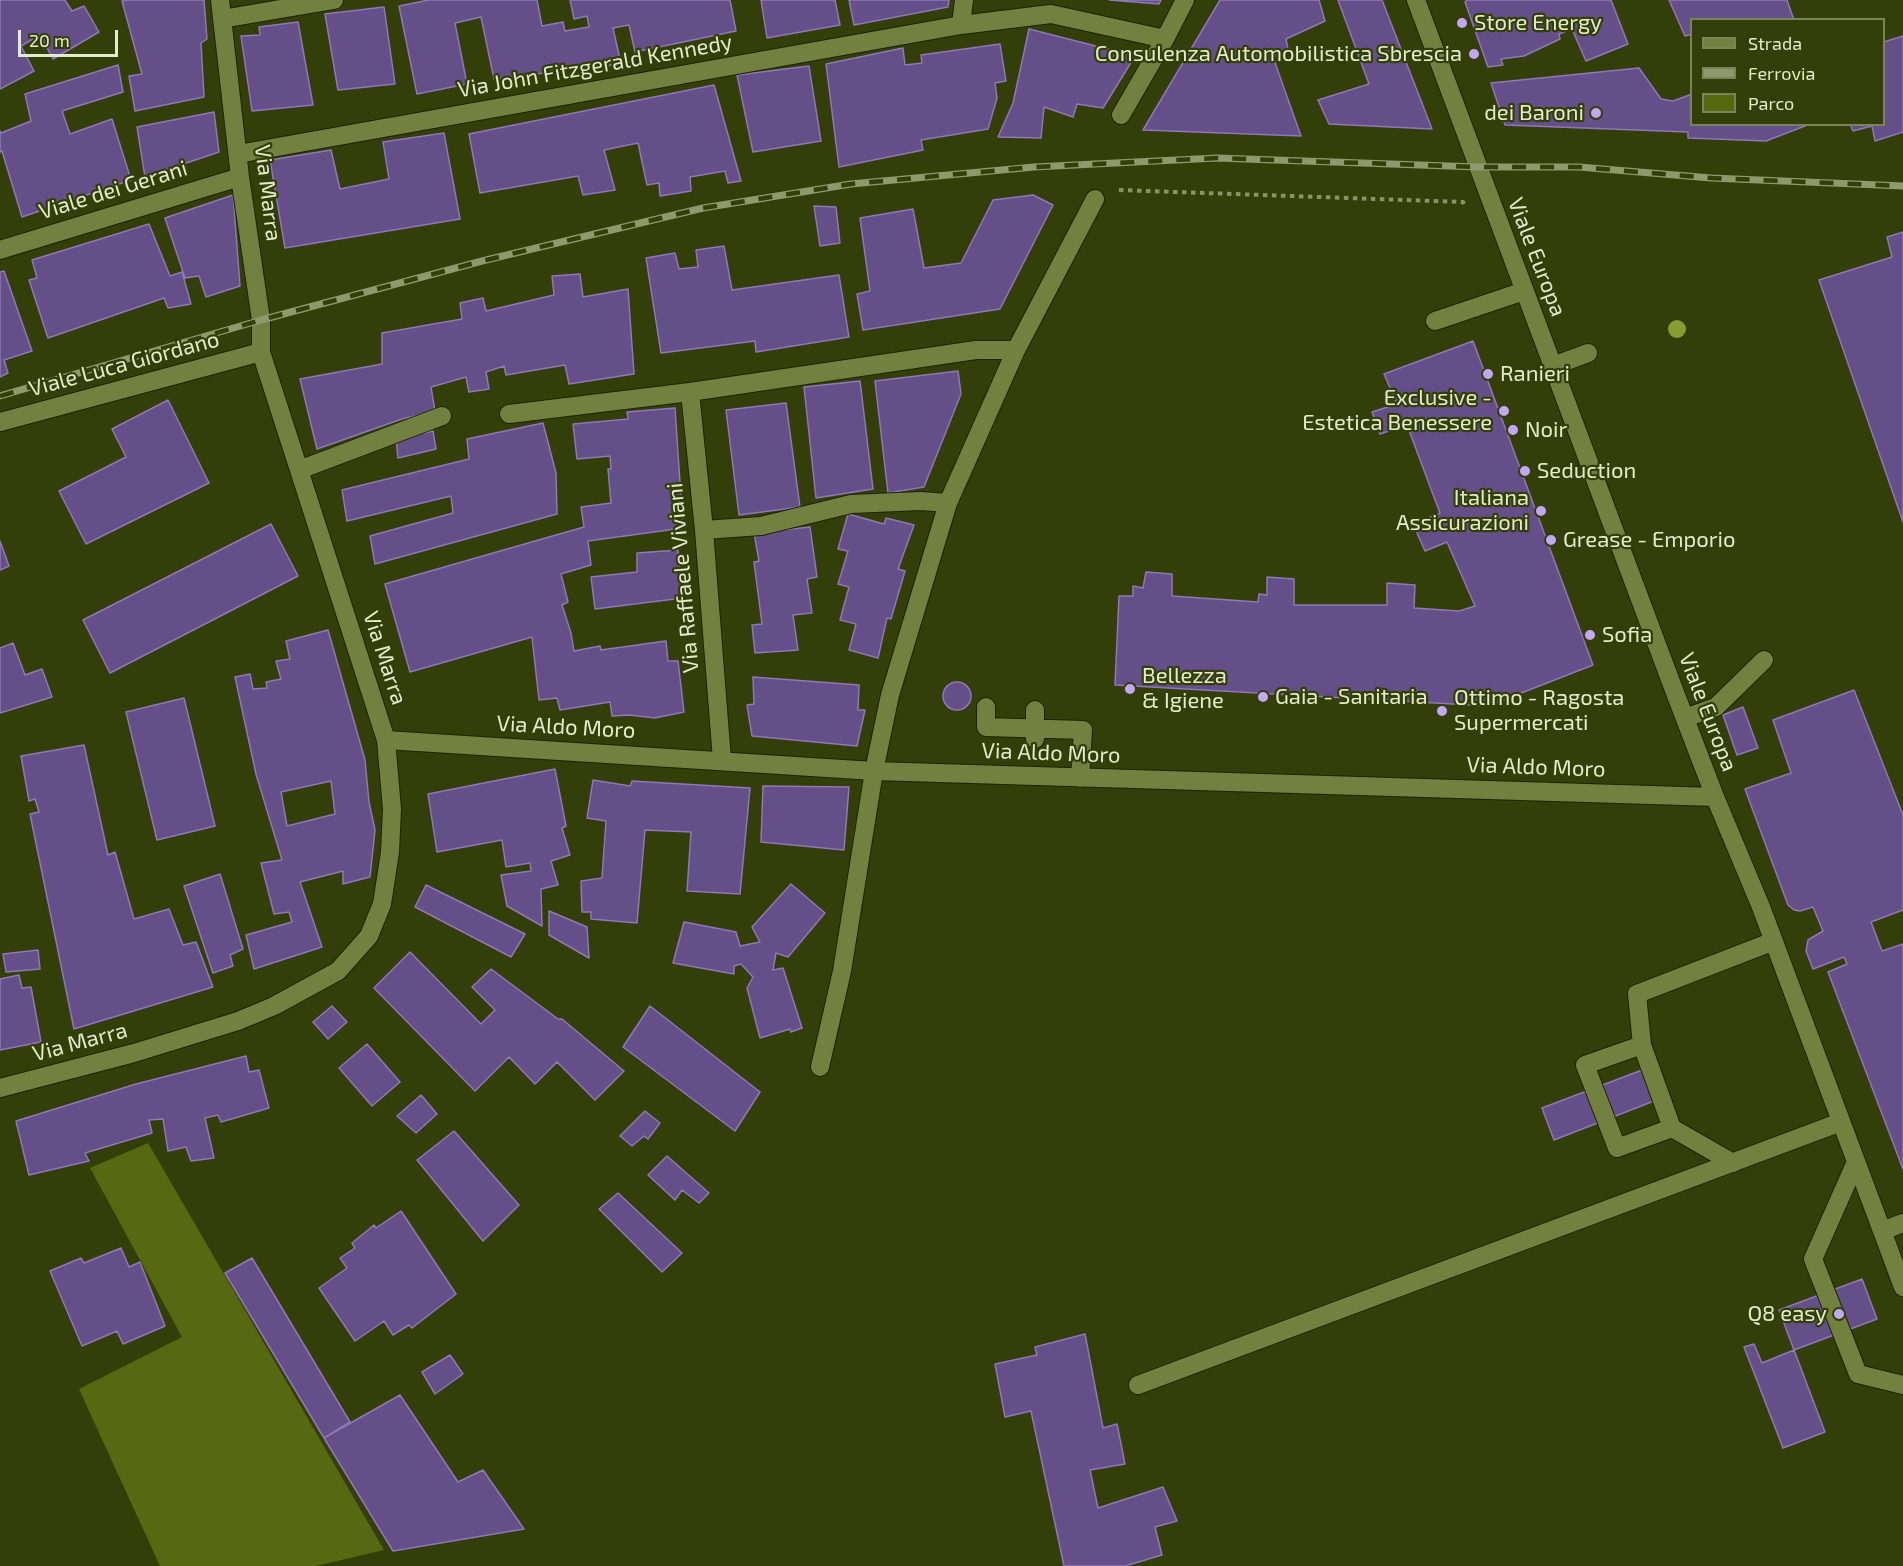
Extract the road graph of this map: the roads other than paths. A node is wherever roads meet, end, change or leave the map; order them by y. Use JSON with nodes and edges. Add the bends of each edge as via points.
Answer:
{"nodes":[{"id":1,"x":220,"y":0,"type":"edge"},
{"id":2,"x":334,"y":0,"type":"edge"},
{"id":3,"x":964,"y":0,"type":"edge"},
{"id":4,"x":1185,"y":0,"type":"edge"},
{"id":5,"x":1416,"y":0,"type":"edge"},
{"id":6,"x":222,"y":19,"type":"junction"},
{"id":7,"x":961,"y":25,"type":"junction"},
{"id":8,"x":1165,"y":39,"type":"junction"},
{"id":9,"x":1121,"y":115,"type":"dead end"},
{"id":10,"x":238,"y":154,"type":"junction"},
{"id":11,"x":240,"y":177,"type":"junction"},
{"id":12,"x":1095,"y":199,"type":"road end"},
{"id":13,"x":0,"y":250,"type":"edge"},
{"id":14,"x":1524,"y":291,"type":"junction"},
{"id":15,"x":1435,"y":321,"type":"dead end"},
{"id":16,"x":1016,"y":350,"type":"junction"},
{"id":17,"x":261,"y":352,"type":"junction"},
{"id":18,"x":1588,"y":353,"type":"dead end"},
{"id":19,"x":1553,"y":366,"type":"junction"},
{"id":20,"x":690,"y":392,"type":"junction"},
{"id":21,"x":509,"y":414,"type":"dead end"},
{"id":22,"x":442,"y":416,"type":"dead end"},
{"id":23,"x":0,"y":422,"type":"edge"},
{"id":24,"x":299,"y":470,"type":"junction"},
{"id":25,"x":948,"y":503,"type":"junction"},
{"id":26,"x":704,"y":530,"type":"junction"},
{"id":27,"x":1764,"y":660,"type":"dead end"},
{"id":28,"x":986,"y":707,"type":"dead end"},
{"id":29,"x":1035,"y":710,"type":"dead end"},
{"id":30,"x":1685,"y":718,"type":"junction"},
{"id":31,"x":1034,"y":735,"type":"junction"},
{"id":32,"x":386,"y":740,"type":"junction"},
{"id":33,"x":722,"y":760,"type":"junction"},
{"id":34,"x":874,"y":771,"type":"junction"},
{"id":35,"x":1080,"y":778,"type":"junction"},
{"id":36,"x":1715,"y":797,"type":"junction"},
{"id":37,"x":1774,"y":941,"type":"junction"},
{"id":38,"x":1642,"y":1045,"type":"junction"},
{"id":39,"x":820,"y":1067,"type":"dead end"},
{"id":40,"x":0,"y":1088,"type":"edge"},
{"id":41,"x":1841,"y":1122,"type":"junction"},
{"id":42,"x":1672,"y":1128,"type":"junction"},
{"id":43,"x":1856,"y":1162,"type":"junction"},
{"id":44,"x":1733,"y":1163,"type":"junction"},
{"id":45,"x":1903,"y":1222,"type":"edge"},
{"id":46,"x":1882,"y":1231,"type":"junction"},
{"id":47,"x":1903,"y":1287,"type":"edge"},
{"id":48,"x":1138,"y":1385,"type":"dead end"},
{"id":49,"x":1903,"y":1385,"type":"edge"}],
"edges":[{"from":1,"to":6,"type":"street","name":"Via Marra"},
{"from":2,"to":6,"type":"street"},
{"from":3,"to":7,"type":"street"},
{"from":4,"to":8,"type":"street"},
{"from":5,"to":14,"type":"street","name":"Viale Europa"},
{"from":6,"to":10,"type":"street","name":"Via Marra"},
{"from":7,"to":8,"type":"street","name":"Via John Fitzgerald Kennedy","via":[[1051,14]]},
{"from":7,"to":10,"type":"street","name":"Via John Fitzgerald Kennedy"},
{"from":8,"to":9,"type":"street"},
{"from":10,"to":11,"type":"street","name":"Via Marra"},
{"from":11,"to":13,"type":"street","name":"Viale dei Gerani"},
{"from":11,"to":17,"type":"street","name":"Via Marra","via":[[261,320]]},
{"from":12,"to":16,"type":"street"},
{"from":14,"to":15,"type":"street"},
{"from":14,"to":19,"type":"street","name":"Viale Europa"},
{"from":16,"to":20,"type":"street","via":[[976,350]]},
{"from":16,"to":25,"type":"street"},
{"from":17,"to":23,"type":"street","name":"Viale Luca Giordano"},
{"from":17,"to":24,"type":"street","name":"Via Marra"},
{"from":18,"to":19,"type":"street"},
{"from":19,"to":30,"type":"street","name":"Viale Europa"},
{"from":20,"to":21,"type":"street"},
{"from":20,"to":26,"type":"street","name":"Via Raffaele Viviani"},
{"from":22,"to":24,"type":"street"},
{"from":24,"to":32,"type":"street","name":"Via Marra"},
{"from":25,"to":26,"type":"street","via":[[851,504],[761,526]]},
{"from":25,"to":34,"type":"street","via":[[890,695]]},
{"from":26,"to":33,"type":"street","name":"Via Raffaele Viviani"},
{"from":27,"to":30,"type":"street","via":[[1716,707]]},
{"from":28,"to":31,"type":"street","via":[[986,728]]},
{"from":29,"to":31,"type":"street"},
{"from":30,"to":36,"type":"street","name":"Viale Europa"},
{"from":31,"to":35,"type":"street","via":[[1083,730]]},
{"from":32,"to":33,"type":"street","name":"Via Aldo Moro"},
{"from":32,"to":40,"type":"street","name":"Via Marra","via":[[392,809],[382,904],[369,936],[338,971],[274,1006],[238,1020],[134,1053]]},
{"from":33,"to":34,"type":"street","name":"Via Aldo Moro"},
{"from":34,"to":35,"type":"street","name":"Via Aldo Moro"},
{"from":34,"to":39,"type":"street","via":[[842,970]]},
{"from":35,"to":36,"type":"street","name":"Via Aldo Moro"},
{"from":36,"to":37,"type":"street","name":"Viale Europa"},
{"from":37,"to":38,"type":"street","via":[[1637,994]]},
{"from":37,"to":41,"type":"street","name":"Viale Europa"},
{"from":38,"to":42,"type":"street"},
{"from":38,"to":42,"type":"street","via":[[1585,1065],[1617,1148]]},
{"from":41,"to":43,"type":"street","name":"Viale Europa"},
{"from":41,"to":44,"type":"street"},
{"from":42,"to":44,"type":"street"},
{"from":43,"to":46,"type":"street","name":"Viale Europa"},
{"from":43,"to":49,"type":"street","via":[[1813,1260],[1858,1374]]},
{"from":44,"to":48,"type":"street"},
{"from":45,"to":46,"type":"street"},
{"from":46,"to":47,"type":"street","name":"Viale Europa"}]}
